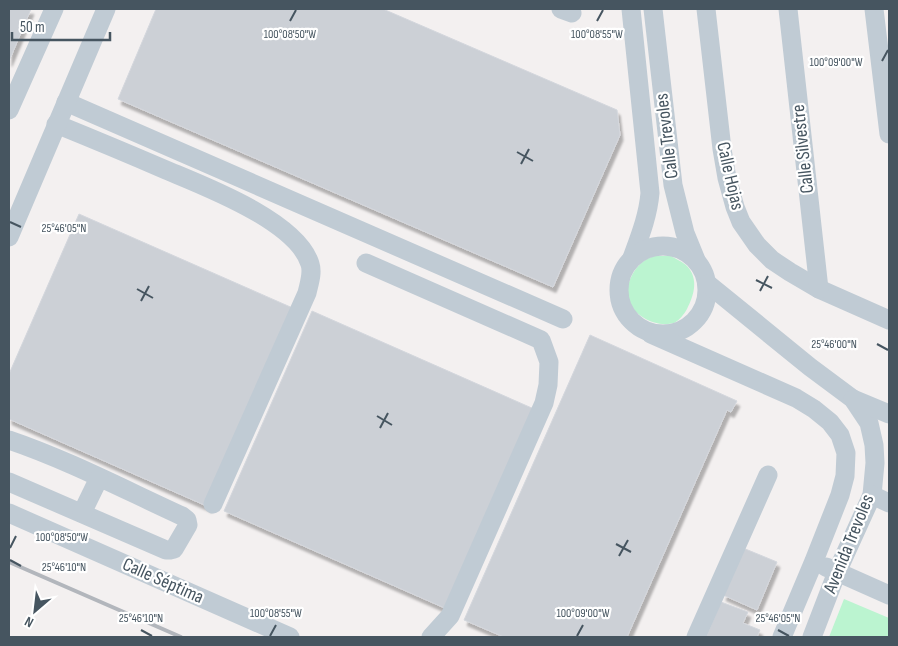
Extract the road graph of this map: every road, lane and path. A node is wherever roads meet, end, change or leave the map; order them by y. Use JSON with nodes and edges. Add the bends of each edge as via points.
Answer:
{"nodes":[{"id":1,"x":54,"y":9,"type":"edge"},
{"id":2,"x":106,"y":9,"type":"edge"},
{"id":3,"x":631,"y":9,"type":"edge"},
{"id":4,"x":653,"y":9,"type":"edge"},
{"id":5,"x":706,"y":9,"type":"edge"},
{"id":6,"x":788,"y":9,"type":"edge"},
{"id":7,"x":874,"y":9,"type":"edge"},
{"id":8,"x":66,"y":102,"type":"junction"},
{"id":9,"x":9,"y":110,"type":"edge"},
{"id":10,"x":56,"y":124,"type":"junction"},
{"id":11,"x":889,"y":134,"type":"edge"},
{"id":12,"x":14,"y":208,"type":"edge"},
{"id":13,"x":9,"y":236,"type":"edge"},
{"id":14,"x":632,"y":258,"type":"junction"},
{"id":15,"x":696,"y":260,"type":"junction"},
{"id":16,"x":366,"y":263,"type":"dead end"},
{"id":17,"x":708,"y":284,"type":"junction"},
{"id":18,"x":819,"y":289,"type":"junction"},
{"id":19,"x":563,"y":319,"type":"dead end"},
{"id":20,"x":889,"y":320,"type":"edge"},
{"id":21,"x":651,"y":334,"type":"junction"},
{"id":22,"x":853,"y":399,"type":"junction"},
{"id":23,"x":889,"y":414,"type":"edge"},
{"id":24,"x":9,"y":440,"type":"edge"},
{"id":25,"x":768,"y":475,"type":"dead end"},
{"id":26,"x":99,"y":478,"type":"junction"},
{"id":27,"x":9,"y":482,"type":"edge"},
{"id":28,"x":872,"y":495,"type":"junction"},
{"id":29,"x":889,"y":503,"type":"edge"},
{"id":30,"x":213,"y":504,"type":"dead end"},
{"id":31,"x":9,"y":513,"type":"edge"},
{"id":32,"x":82,"y":513,"type":"junction"},
{"id":33,"x":814,"y":561,"type":"junction"},
{"id":34,"x":837,"y":572,"type":"junction"},
{"id":35,"x":889,"y":595,"type":"edge"},
{"id":36,"x":290,"y":637,"type":"edge"},
{"id":37,"x":431,"y":637,"type":"edge"},
{"id":38,"x":696,"y":637,"type":"edge"},
{"id":39,"x":782,"y":637,"type":"edge"},
{"id":40,"x":812,"y":637,"type":"edge"}],
"edges":[{"from":1,"to":9,"type":"street"},
{"from":2,"to":8,"type":"street"},
{"from":3,"to":14,"type":"street","name":"Calle Trevoles","via":[[650,193],[649,208]]},
{"from":4,"to":15,"type":"street","name":"Calle Trevoles","via":[[672,185]]},
{"from":5,"to":18,"type":"street","name":"Calle Hojas","via":[[722,148],[735,207],[748,234],[772,260]]},
{"from":6,"to":18,"type":"street","name":"Calle Silvestre"},
{"from":7,"to":11,"type":"street"},
{"from":8,"to":10,"type":"street"},
{"from":8,"to":19,"type":"street"},
{"from":10,"to":12,"type":"street"},
{"from":10,"to":30,"type":"street","via":[[229,197],[288,234],[302,248],[311,264],[306,294]]},
{"from":12,"to":13,"type":"street"},
{"from":14,"to":15,"type":"street","via":[[647,248],[664,245],[682,250]]},
{"from":14,"to":21,"type":"street","via":[[622,270],[618,285],[619,301],[626,316]]},
{"from":15,"to":17,"type":"street"},
{"from":16,"to":37,"type":"street","via":[[541,340],[549,362],[544,403],[450,616]]},
{"from":17,"to":21,"type":"street","via":[[705,306],[693,324],[673,334]]},
{"from":17,"to":22,"type":"street","name":"Avenida Trevoles"},
{"from":18,"to":20,"type":"street","name":"Calle Hojas"},
{"from":21,"to":33,"type":"street","name":"Avenida Trevoles","via":[[796,398],[830,422],[846,453],[845,476]]},
{"from":22,"to":23,"type":"street"},
{"from":22,"to":28,"type":"street","name":"Avenida Trevoles","via":[[869,423],[874,445]]},
{"from":24,"to":26,"type":"street"},
{"from":25,"to":38,"type":"street"},
{"from":26,"to":32,"type":"street"},
{"from":26,"to":32,"type":"street","via":[[182,516],[188,525],[174,549],[170,550]]},
{"from":27,"to":32,"type":"street"},
{"from":28,"to":29,"type":"street"},
{"from":28,"to":34,"type":"street","name":"Avenida Trevoles"},
{"from":31,"to":36,"type":"street","name":"Calle Séptima"},
{"from":33,"to":34,"type":"street"},
{"from":33,"to":39,"type":"street","name":"Avenida Trevoles"},
{"from":34,"to":35,"type":"street"},
{"from":34,"to":40,"type":"street","name":"Avenida Trevoles"}]}
